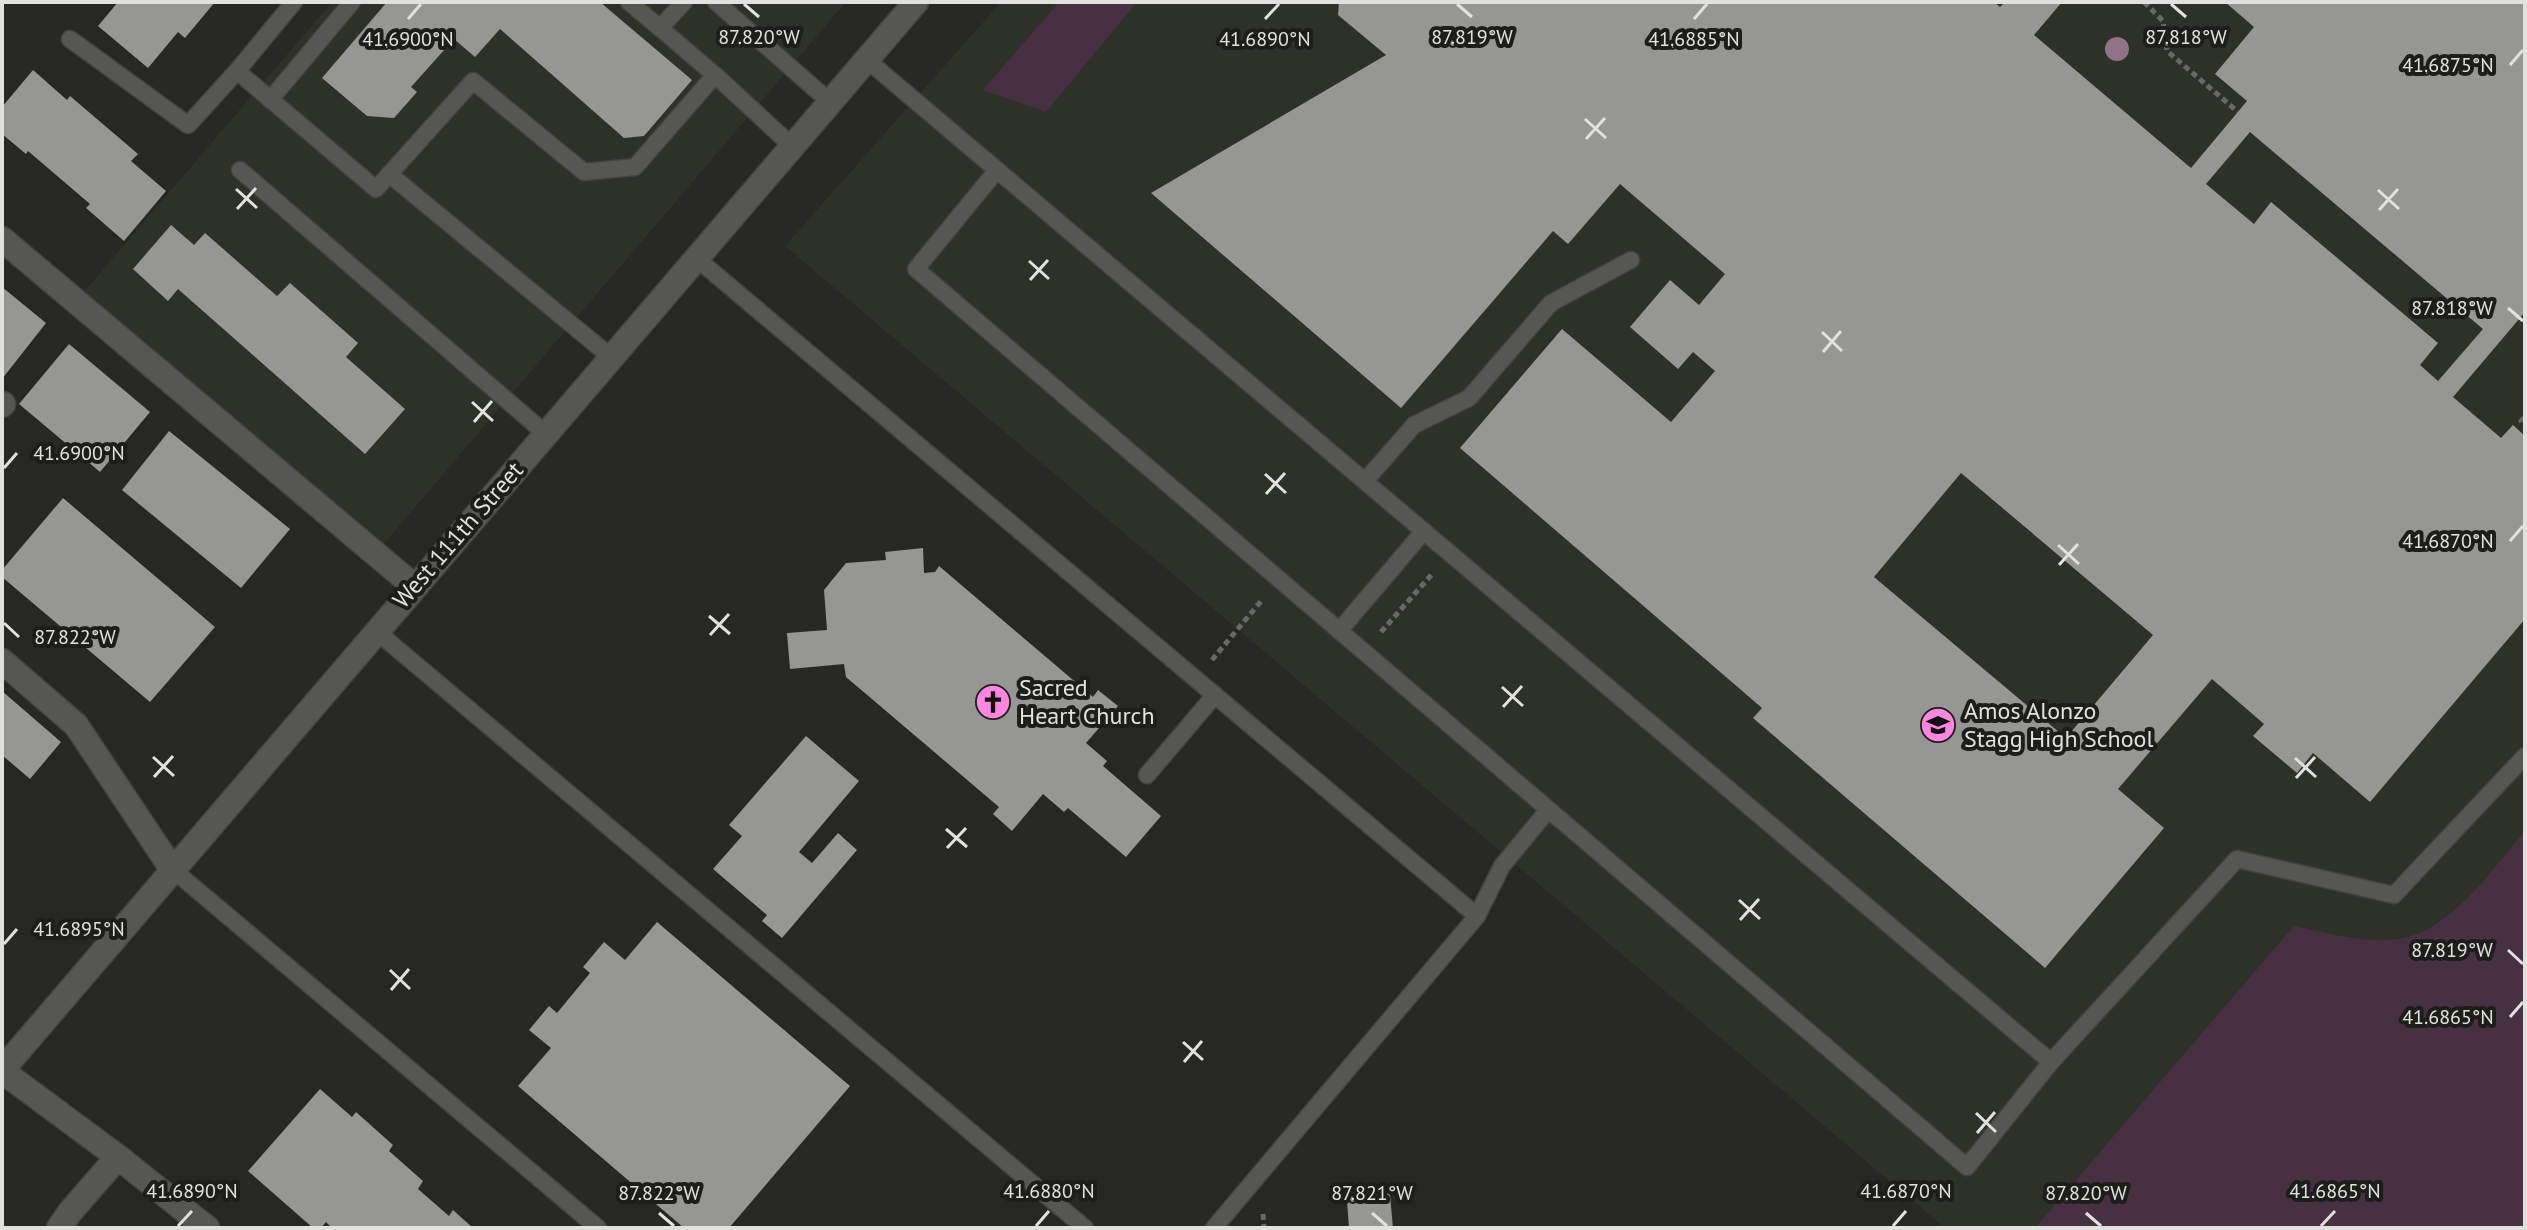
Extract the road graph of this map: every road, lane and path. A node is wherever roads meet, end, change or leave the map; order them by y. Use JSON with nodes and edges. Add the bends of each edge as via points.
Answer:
{"nodes":[{"id":1,"x":294,"y":2,"type":"edge"},
{"id":2,"x":352,"y":2,"type":"edge"},
{"id":3,"x":629,"y":2,"type":"edge"},
{"id":4,"x":684,"y":2,"type":"edge"},
{"id":5,"x":716,"y":2,"type":"edge"},
{"id":6,"x":2144,"y":2,"type":"edge"},
{"id":7,"x":910,"y":4,"type":"edge"},
{"id":8,"x":660,"y":28,"type":"junction"},
{"id":9,"x":70,"y":39,"type":"dead end"},
{"id":10,"x":867,"y":60,"type":"junction"},
{"id":11,"x":237,"y":71,"type":"junction"},
{"id":12,"x":715,"y":75,"type":"junction"},
{"id":13,"x":270,"y":100,"type":"junction"},
{"id":14,"x":830,"y":102,"type":"junction"},
{"id":15,"x":2238,"y":112,"type":"dead end"},
{"id":16,"x":792,"y":146,"type":"junction"},
{"id":17,"x":240,"y":170,"type":"dead end"},
{"id":18,"x":997,"y":170,"type":"junction"},
{"id":19,"x":389,"y":174,"type":"junction"},
{"id":20,"x":2,"y":239,"type":"edge"},
{"id":21,"x":696,"y":258,"type":"junction"},
{"id":22,"x":1631,"y":260,"type":"dead end"},
{"id":23,"x":611,"y":357,"type":"junction"},
{"id":24,"x":2525,"y":417,"type":"edge"},
{"id":25,"x":2525,"y":424,"type":"edge"},
{"id":26,"x":546,"y":434,"type":"junction"},
{"id":27,"x":1365,"y":481,"type":"junction"},
{"id":28,"x":1424,"y":531,"type":"junction"},
{"id":29,"x":415,"y":587,"type":"junction"},
{"id":30,"x":376,"y":631,"type":"junction"},
{"id":31,"x":1339,"y":631,"type":"junction"},
{"id":32,"x":2,"y":661,"type":"edge"},
{"id":33,"x":1215,"y":695,"type":"junction"},
{"id":34,"x":2525,"y":756,"type":"edge"},
{"id":35,"x":1147,"y":775,"type":"dead end"},
{"id":36,"x":1548,"y":810,"type":"junction"},
{"id":37,"x":172,"y":869,"type":"junction"},
{"id":38,"x":1477,"y":916,"type":"junction"},
{"id":39,"x":2051,"y":1062,"type":"junction"},
{"id":40,"x":2,"y":1070,"type":"edge"},
{"id":41,"x":118,"y":1157,"type":"junction"},
{"id":42,"x":1263,"y":1213,"type":"dead end"},
{"id":43,"x":59,"y":1228,"type":"edge"},
{"id":44,"x":207,"y":1228,"type":"edge"},
{"id":45,"x":598,"y":1228,"type":"edge"},
{"id":46,"x":1085,"y":1228,"type":"edge"},
{"id":47,"x":1214,"y":1228,"type":"edge"},
{"id":48,"x":1264,"y":1228,"type":"edge"}],
"edges":[{"from":1,"to":11,"type":"lane"},
{"from":2,"to":13,"type":"lane"},
{"from":3,"to":8,"type":"lane"},
{"from":4,"to":8,"type":"lane"},
{"from":5,"to":14,"type":"lane"},
{"from":6,"to":15,"type":"path","via":[[2163,21],[2167,51]]},
{"from":7,"to":10,"type":"main road","name":"West 111th Street"},
{"from":8,"to":12,"type":"lane"},
{"from":9,"to":11,"type":"lane","via":[[188,125]]},
{"from":10,"to":14,"type":"main road","name":"West 111th Street"},
{"from":10,"to":18,"type":"lane"},
{"from":11,"to":13,"type":"lane"},
{"from":12,"to":16,"type":"lane"},
{"from":12,"to":19,"type":"lane","via":[[635,167],[584,172],[473,81]]},
{"from":13,"to":19,"type":"lane","via":[[376,189]]},
{"from":14,"to":16,"type":"main road","name":"West 111th Street"},
{"from":16,"to":21,"type":"main road","name":"West 111th Street"},
{"from":17,"to":26,"type":"lane"},
{"from":18,"to":27,"type":"lane"},
{"from":18,"to":31,"type":"lane","via":[[916,269]]},
{"from":19,"to":23,"type":"lane"},
{"from":20,"to":29,"type":"main road"},
{"from":21,"to":23,"type":"main road","name":"West 111th Street"},
{"from":21,"to":33,"type":"lane"},
{"from":22,"to":27,"type":"lane","via":[[1551,303],[1469,398],[1414,425]]},
{"from":23,"to":26,"type":"main road","name":"West 111th Street"},
{"from":24,"to":25,"type":"path"},
{"from":26,"to":29,"type":"main road","name":"West 111th Street"},
{"from":27,"to":28,"type":"lane"},
{"from":28,"to":31,"type":"lane"},
{"from":28,"to":39,"type":"lane"},
{"from":29,"to":30,"type":"main road","name":"West 111th Street"},
{"from":30,"to":37,"type":"main road","name":"West 111th Street"},
{"from":30,"to":46,"type":"lane"},
{"from":31,"to":36,"type":"lane"},
{"from":32,"to":37,"type":"main road","via":[[76,725]]},
{"from":33,"to":35,"type":"lane"},
{"from":33,"to":38,"type":"lane"},
{"from":34,"to":39,"type":"lane","via":[[2394,895],[2237,859]]},
{"from":36,"to":38,"type":"lane","via":[[1502,866]]},
{"from":36,"to":39,"type":"lane","via":[[1967,1167]]},
{"from":37,"to":40,"type":"main road","name":"West 111th Street"},
{"from":37,"to":45,"type":"lane"},
{"from":38,"to":47,"type":"lane"},
{"from":40,"to":41,"type":"main road"},
{"from":41,"to":43,"type":"main road"},
{"from":41,"to":44,"type":"main road"},
{"from":42,"to":48,"type":"path"}]}
